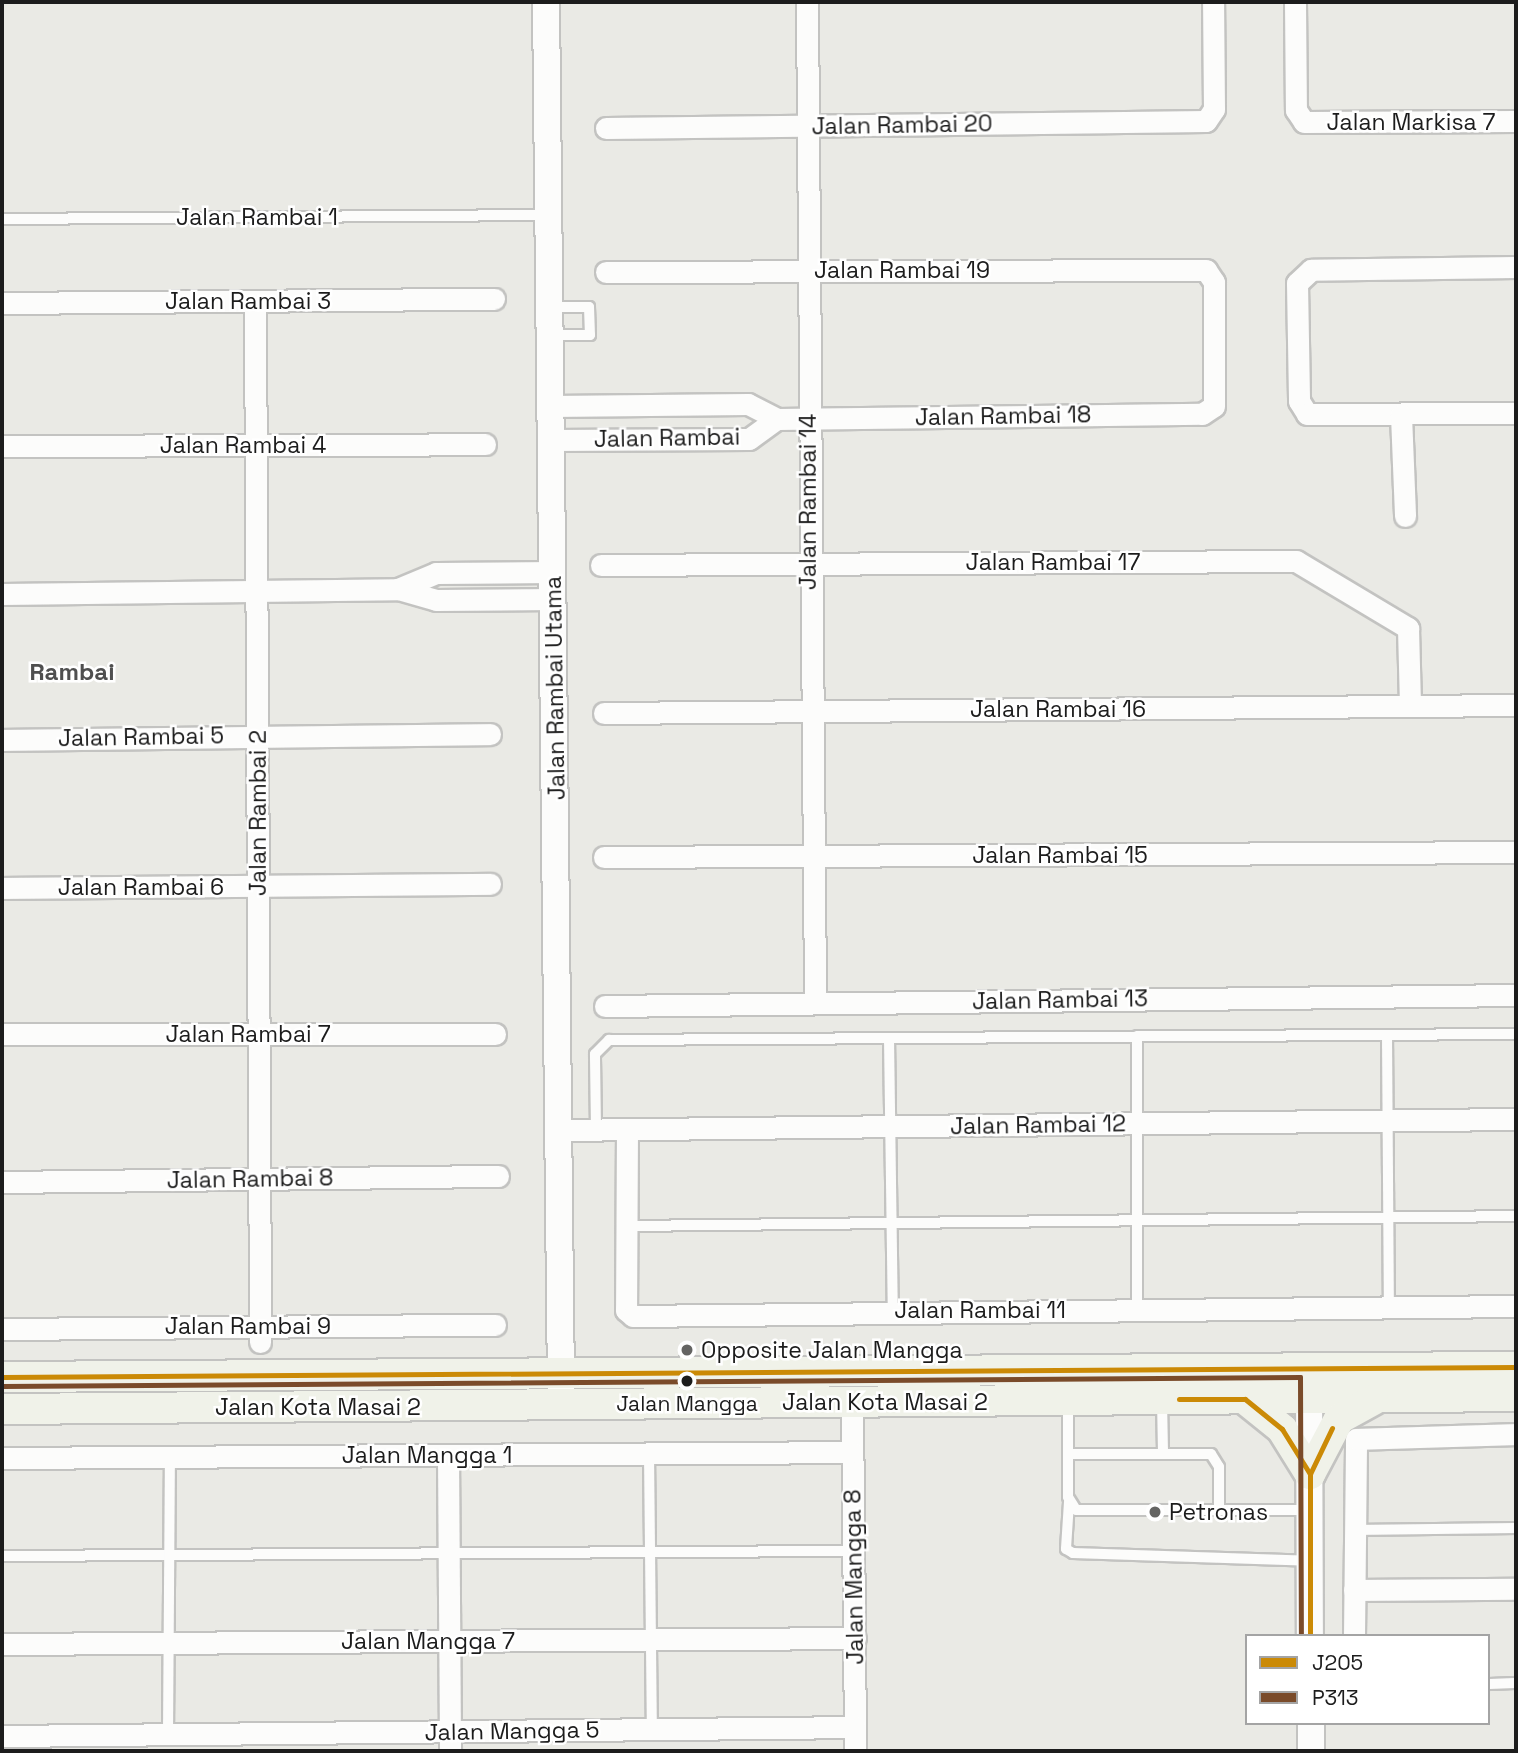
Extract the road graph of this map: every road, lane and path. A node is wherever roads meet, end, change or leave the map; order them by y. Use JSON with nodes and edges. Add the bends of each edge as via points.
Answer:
{"nodes":[{"id":1,"x":546,"y":2,"type":"edge"},
{"id":2,"x":807,"y":2,"type":"edge"},
{"id":3,"x":1213,"y":2,"type":"edge"},
{"id":4,"x":1295,"y":2,"type":"edge"},
{"id":5,"x":1516,"y":121,"type":"edge"},
{"id":6,"x":808,"y":126,"type":"junction"},
{"id":7,"x":607,"y":128,"type":"dead end"},
{"id":8,"x":549,"y":215,"type":"junction"},
{"id":9,"x":2,"y":219,"type":"edge"},
{"id":10,"x":1516,"y":267,"type":"edge"},
{"id":11,"x":808,"y":270,"type":"junction"},
{"id":12,"x":606,"y":272,"type":"dead end"},
{"id":13,"x":494,"y":299,"type":"dead end"},
{"id":14,"x":256,"y":301,"type":"junction"},
{"id":15,"x":2,"y":303,"type":"edge"},
{"id":16,"x":550,"y":307,"type":"junction"},
{"id":17,"x":551,"y":335,"type":"junction"},
{"id":18,"x":692,"y":405,"type":"junction"},
{"id":19,"x":551,"y":406,"type":"junction"},
{"id":20,"x":1516,"y":413,"type":"edge"},
{"id":21,"x":1199,"y":414,"type":"joint"},
{"id":22,"x":1401,"y":415,"type":"junction"},
{"id":23,"x":777,"y":419,"type":"junction"},
{"id":24,"x":807,"y":419,"type":"junction"},
{"id":25,"x":693,"y":439,"type":"junction"},
{"id":26,"x":551,"y":440,"type":"junction"},
{"id":27,"x":485,"y":444,"type":"dead end"},
{"id":28,"x":256,"y":445,"type":"junction"},
{"id":29,"x":2,"y":446,"type":"edge"},
{"id":30,"x":1405,"y":516,"type":"dead end"},
{"id":31,"x":807,"y":563,"type":"junction"},
{"id":32,"x":601,"y":565,"type":"dead end"},
{"id":33,"x":553,"y":572,"type":"junction"},
{"id":34,"x":398,"y":589,"type":"junction"},
{"id":35,"x":257,"y":590,"type":"junction"},
{"id":36,"x":2,"y":594,"type":"edge"},
{"id":37,"x":554,"y":599,"type":"junction"},
{"id":38,"x":1515,"y":705,"type":"edge"},
{"id":39,"x":1410,"y":706,"type":"junction"},
{"id":40,"x":810,"y":711,"type":"junction"},
{"id":41,"x":604,"y":713,"type":"dead end"},
{"id":42,"x":491,"y":734,"type":"dead end"},
{"id":43,"x":257,"y":736,"type":"junction"},
{"id":44,"x":2,"y":740,"type":"edge"},
{"id":45,"x":1516,"y":852,"type":"edge"},
{"id":46,"x":813,"y":856,"type":"junction"},
{"id":47,"x":604,"y":857,"type":"dead end"},
{"id":48,"x":490,"y":884,"type":"dead end"},
{"id":49,"x":258,"y":886,"type":"junction"},
{"id":50,"x":2,"y":888,"type":"edge"},
{"id":51,"x":1516,"y":995,"type":"edge"},
{"id":52,"x":815,"y":1003,"type":"junction"},
{"id":53,"x":605,"y":1006,"type":"dead end"},
{"id":54,"x":2,"y":1034,"type":"edge"},
{"id":55,"x":258,"y":1034,"type":"junction"},
{"id":56,"x":495,"y":1034,"type":"dead end"},
{"id":57,"x":1516,"y":1034,"type":"edge"},
{"id":58,"x":1387,"y":1035,"type":"junction"},
{"id":59,"x":1137,"y":1037,"type":"junction"},
{"id":60,"x":889,"y":1038,"type":"junction"},
{"id":61,"x":1516,"y":1119,"type":"edge"},
{"id":62,"x":1387,"y":1121,"type":"junction"},
{"id":63,"x":1137,"y":1124,"type":"junction"},
{"id":64,"x":892,"y":1126,"type":"junction"},
{"id":65,"x":596,"y":1129,"type":"junction"},
{"id":66,"x":627,"y":1129,"type":"junction"},
{"id":67,"x":559,"y":1130,"type":"junction"},
{"id":68,"x":498,"y":1176,"type":"dead end"},
{"id":69,"x":258,"y":1179,"type":"junction"},
{"id":70,"x":2,"y":1182,"type":"edge"},
{"id":71,"x":1516,"y":1216,"type":"edge"},
{"id":72,"x":1388,"y":1218,"type":"junction"},
{"id":73,"x":1136,"y":1221,"type":"junction"},
{"id":74,"x":893,"y":1224,"type":"junction"},
{"id":75,"x":627,"y":1226,"type":"junction"},
{"id":76,"x":1516,"y":1306,"type":"edge"},
{"id":77,"x":1389,"y":1307,"type":"junction"},
{"id":78,"x":1137,"y":1309,"type":"junction"},
{"id":79,"x":893,"y":1311,"type":"junction"},
{"id":80,"x":495,"y":1325,"type":"dead end"},
{"id":81,"x":2,"y":1329,"type":"edge"},
{"id":82,"x":260,"y":1334,"type":"junction"},
{"id":83,"x":1516,"y":1367,"type":"edge"},
{"id":84,"x":1309,"y":1368,"type":"junction"},
{"id":85,"x":561,"y":1373,"type":"junction"},
{"id":86,"x":5,"y":1377,"type":"edge"},
{"id":87,"x":1516,"y":1396,"type":"edge"},
{"id":88,"x":1309,"y":1398,"type":"junction"},
{"id":89,"x":1376,"y":1398,"type":"junction"},
{"id":90,"x":1245,"y":1399,"type":"junction"},
{"id":91,"x":1068,"y":1400,"type":"junction"},
{"id":92,"x":1163,"y":1400,"type":"junction"},
{"id":93,"x":852,"y":1402,"type":"junction"},
{"id":94,"x":562,"y":1405,"type":"junction"},
{"id":95,"x":5,"y":1409,"type":"edge"},
{"id":96,"x":1516,"y":1434,"type":"edge"},
{"id":97,"x":852,"y":1452,"type":"junction"},
{"id":98,"x":649,"y":1453,"type":"junction"},
{"id":99,"x":1163,"y":1453,"type":"junction"},
{"id":100,"x":1068,"y":1454,"type":"junction"},
{"id":101,"x":448,"y":1455,"type":"junction"},
{"id":102,"x":170,"y":1457,"type":"junction"},
{"id":103,"x":2,"y":1458,"type":"edge"},
{"id":104,"x":1310,"y":1474,"type":"junction"},
{"id":105,"x":1069,"y":1502,"type":"junction"},
{"id":106,"x":1219,"y":1510,"type":"junction"},
{"id":107,"x":1310,"y":1510,"type":"junction"},
{"id":108,"x":1516,"y":1528,"type":"edge"},
{"id":109,"x":1353,"y":1530,"type":"junction"},
{"id":110,"x":853,"y":1551,"type":"junction"},
{"id":111,"x":650,"y":1552,"type":"junction"},
{"id":112,"x":448,"y":1553,"type":"junction"},
{"id":113,"x":169,"y":1555,"type":"junction"},
{"id":114,"x":2,"y":1556,"type":"edge"},
{"id":115,"x":1310,"y":1562,"type":"junction"},
{"id":116,"x":1516,"y":1589,"type":"edge"},
{"id":117,"x":1353,"y":1590,"type":"junction"},
{"id":118,"x":1310,"y":1634,"type":"edge"},
{"id":119,"x":1354,"y":1634,"type":"edge"},
{"id":120,"x":855,"y":1638,"type":"junction"},
{"id":121,"x":652,"y":1639,"type":"junction"},
{"id":122,"x":450,"y":1641,"type":"junction"},
{"id":123,"x":169,"y":1643,"type":"junction"},
{"id":124,"x":2,"y":1644,"type":"edge"},
{"id":125,"x":1490,"y":1684,"type":"edge"},
{"id":126,"x":1516,"y":1684,"type":"edge"},
{"id":127,"x":1311,"y":1725,"type":"edge"},
{"id":128,"x":855,"y":1727,"type":"junction"},
{"id":129,"x":652,"y":1729,"type":"junction"},
{"id":130,"x":168,"y":1734,"type":"junction"},
{"id":131,"x":2,"y":1736,"type":"edge"},
{"id":132,"x":450,"y":1741,"type":"edge"},
{"id":133,"x":855,"y":1751,"type":"edge"},
{"id":134,"x":1311,"y":1751,"type":"edge"}],
"edges":[{"from":1,"to":8,"type":"street","name":"Jalan Rambai Utama"},
{"from":2,"to":6,"type":"street","name":"Jalan Rambai 14"},
{"from":3,"to":6,"type":"street","name":"Jalan Rambai 20","via":[[1214,109],[1198,122]]},
{"from":4,"to":5,"type":"street","name":"Jalan Markisa 7","via":[[1296,110],[1307,123]]},
{"from":6,"to":7,"type":"street","name":"Jalan Rambai 20"},
{"from":6,"to":11,"type":"street","name":"Jalan Rambai 14"},
{"from":8,"to":9,"type":"lane","name":"Jalan Rambai 1"},
{"from":8,"to":16,"type":"street","name":"Jalan Rambai Utama"},
{"from":10,"to":22,"type":"street","via":[[1306,271],[1297,283],[1299,401],[1307,414]]},
{"from":11,"to":12,"type":"street","name":"Jalan Rambai 19"},
{"from":11,"to":21,"type":"street","name":"Jalan Rambai 19","via":[[1198,269],[1214,282],[1215,387],[1214,406]]},
{"from":11,"to":24,"type":"street","name":"Jalan Rambai 14"},
{"from":13,"to":14,"type":"street","name":"Jalan Rambai 3"},
{"from":14,"to":15,"type":"street","name":"Jalan Rambai 3"},
{"from":14,"to":28,"type":"street","name":"Jalan Rambai 2"},
{"from":16,"to":17,"type":"street","name":"Jalan Rambai Utama"},
{"from":16,"to":17,"type":"lane","via":[[589,307],[590,335]]},
{"from":17,"to":19,"type":"street","name":"Jalan Rambai Utama"},
{"from":18,"to":19,"type":"street","name":"Jalan Rambai"},
{"from":18,"to":23,"type":"street","name":"Jalan Rambai","via":[[748,404]]},
{"from":18,"to":25,"type":"street"},
{"from":19,"to":26,"type":"street","name":"Jalan Rambai Utama"},
{"from":20,"to":22,"type":"street"},
{"from":21,"to":24,"type":"street","name":"Jalan Rambai 18"},
{"from":22,"to":30,"type":"street"},
{"from":23,"to":24,"type":"street","name":"Jalan Rambai"},
{"from":23,"to":25,"type":"street","name":"Jalan Rambai","via":[[750,439]]},
{"from":24,"to":31,"type":"street","name":"Jalan Rambai 14"},
{"from":25,"to":26,"type":"street","name":"Jalan Rambai"},
{"from":26,"to":33,"type":"street","name":"Jalan Rambai Utama"},
{"from":27,"to":28,"type":"street","name":"Jalan Rambai 4"},
{"from":28,"to":29,"type":"street","name":"Jalan Rambai 4"},
{"from":28,"to":35,"type":"street","name":"Jalan Rambai 2"},
{"from":31,"to":32,"type":"street","name":"Jalan Rambai 17"},
{"from":31,"to":39,"type":"street","name":"Jalan Rambai 17","via":[[1296,561],[1408,628]]},
{"from":31,"to":40,"type":"street","name":"Jalan Rambai 14"},
{"from":33,"to":34,"type":"street","via":[[436,573]]},
{"from":33,"to":37,"type":"street","name":"Jalan Rambai Utama"},
{"from":34,"to":35,"type":"street"},
{"from":34,"to":37,"type":"street","via":[[436,600]]},
{"from":35,"to":36,"type":"street"},
{"from":35,"to":43,"type":"street","name":"Jalan Rambai 2"},
{"from":37,"to":67,"type":"street","name":"Jalan Rambai Utama"},
{"from":38,"to":39,"type":"street","name":"Jalan Rambai 16"},
{"from":39,"to":40,"type":"street","name":"Jalan Rambai 16"},
{"from":40,"to":41,"type":"street","name":"Jalan Rambai 16"},
{"from":40,"to":46,"type":"street","name":"Jalan Rambai 14"},
{"from":42,"to":43,"type":"street","name":"Jalan Rambai 5"},
{"from":43,"to":44,"type":"street","name":"Jalan Rambai 5"},
{"from":43,"to":49,"type":"street","name":"Jalan Rambai 2"},
{"from":45,"to":46,"type":"street","name":"Jalan Rambai 15"},
{"from":46,"to":47,"type":"street","name":"Jalan Rambai 15"},
{"from":46,"to":52,"type":"street","name":"Jalan Rambai 14"},
{"from":48,"to":49,"type":"street","name":"Jalan Rambai 6"},
{"from":49,"to":50,"type":"street","name":"Jalan Rambai 6"},
{"from":49,"to":55,"type":"street","name":"Jalan Rambai 2"},
{"from":51,"to":52,"type":"street","name":"Jalan Rambai 13"},
{"from":52,"to":53,"type":"street","name":"Jalan Rambai 13"},
{"from":54,"to":55,"type":"street","name":"Jalan Rambai 7"},
{"from":55,"to":56,"type":"street","name":"Jalan Rambai 7"},
{"from":55,"to":69,"type":"street","name":"Jalan Rambai 2"},
{"from":57,"to":58,"type":"lane"},
{"from":58,"to":59,"type":"lane"},
{"from":58,"to":62,"type":"lane"},
{"from":59,"to":60,"type":"lane"},
{"from":59,"to":63,"type":"lane"},
{"from":60,"to":64,"type":"lane"},
{"from":60,"to":65,"type":"lane","via":[[604,1041],[595,1054]]},
{"from":61,"to":62,"type":"street","name":"Jalan Rambai 12"},
{"from":62,"to":63,"type":"street","name":"Jalan Rambai 12"},
{"from":62,"to":72,"type":"lane"},
{"from":63,"to":64,"type":"street","name":"Jalan Rambai 12"},
{"from":63,"to":73,"type":"lane"},
{"from":64,"to":66,"type":"street","name":"Jalan Rambai 12"},
{"from":64,"to":74,"type":"lane"},
{"from":65,"to":66,"type":"street","name":"Jalan Rambai 12"},
{"from":65,"to":67,"type":"street","name":"Jalan Rambai 12"},
{"from":66,"to":75,"type":"street","name":"Jalan Rambai 11"},
{"from":67,"to":85,"type":"street","name":"Jalan Rambai Utama"},
{"from":68,"to":69,"type":"street","name":"Jalan Rambai 8"},
{"from":69,"to":70,"type":"street","name":"Jalan Rambai 8"},
{"from":69,"to":82,"type":"street","name":"Jalan Rambai 2"},
{"from":71,"to":72,"type":"lane"},
{"from":72,"to":73,"type":"lane"},
{"from":72,"to":77,"type":"lane"},
{"from":73,"to":74,"type":"lane"},
{"from":73,"to":78,"type":"lane"},
{"from":74,"to":75,"type":"lane"},
{"from":74,"to":79,"type":"lane"},
{"from":75,"to":79,"type":"street","name":"Jalan Rambai 11","via":[[626,1310],[633,1316]]},
{"from":76,"to":77,"type":"street","name":"Jalan Rambai 11"},
{"from":77,"to":78,"type":"street","name":"Jalan Rambai 11"},
{"from":78,"to":79,"type":"street","name":"Jalan Rambai 11"},
{"from":80,"to":82,"type":"street","name":"Jalan Rambai 9"},
{"from":81,"to":82,"type":"street","name":"Jalan Rambai 9"},
{"from":83,"to":84,"type":"main road","name":"Jalan Kota Masai 2"},
{"from":84,"to":85,"type":"main road","name":"Jalan Kota Masai 2"},
{"from":84,"to":88,"type":"street"},
{"from":85,"to":86,"type":"main road","name":"Jalan Kota Masai 2"},
{"from":85,"to":94,"type":"street","name":"Jalan Rambai Utama"},
{"from":86,"to":95,"type":"main road"},
{"from":87,"to":89,"type":"main road","name":"Jalan Kota Masai 2"},
{"from":88,"to":89,"type":"main road","name":"Jalan Kota Masai 2"},
{"from":88,"to":90,"type":"main road","name":"Jalan Kota Masai 2"},
{"from":88,"to":104,"type":"street"},
{"from":89,"to":104,"type":"main road","via":[[1339,1419]]},
{"from":90,"to":92,"type":"main road","name":"Jalan Kota Masai 2"},
{"from":90,"to":104,"type":"main road","via":[[1282,1429]]},
{"from":91,"to":92,"type":"main road","name":"Jalan Kota Masai 2"},
{"from":91,"to":93,"type":"main road","name":"Jalan Kota Masai 2"},
{"from":91,"to":100,"type":"lane"},
{"from":92,"to":99,"type":"lane"},
{"from":93,"to":94,"type":"main road","name":"Jalan Kota Masai 2"},
{"from":93,"to":97,"type":"street","name":"Jalan Mangga 8"},
{"from":94,"to":95,"type":"main road","name":"Jalan Kota Masai 2"},
{"from":96,"to":109,"type":"street","via":[[1356,1438]]},
{"from":97,"to":98,"type":"street","name":"Jalan Mangga 1"},
{"from":97,"to":110,"type":"street","name":"Jalan Mangga 8"},
{"from":98,"to":101,"type":"street","name":"Jalan Mangga 1"},
{"from":98,"to":111,"type":"lane"},
{"from":99,"to":100,"type":"lane"},
{"from":99,"to":106,"type":"lane","via":[[1215,1457]]},
{"from":100,"to":105,"type":"lane"},
{"from":101,"to":102,"type":"street","name":"Jalan Mangga 1"},
{"from":101,"to":112,"type":"street"},
{"from":102,"to":103,"type":"street","name":"Jalan Mangga 1"},
{"from":102,"to":113,"type":"lane"},
{"from":104,"to":107,"type":"street"},
{"from":105,"to":106,"type":"lane","via":[[1081,1510]]},
{"from":105,"to":115,"type":"lane","via":[[1066,1549],[1073,1553]]},
{"from":106,"to":107,"type":"lane"},
{"from":107,"to":115,"type":"street"},
{"from":108,"to":109,"type":"lane"},
{"from":109,"to":117,"type":"street"},
{"from":110,"to":111,"type":"lane"},
{"from":110,"to":120,"type":"street","name":"Jalan Mangga 8"},
{"from":111,"to":112,"type":"lane"},
{"from":111,"to":121,"type":"lane"},
{"from":112,"to":113,"type":"lane"},
{"from":112,"to":122,"type":"street"},
{"from":113,"to":114,"type":"lane"},
{"from":113,"to":123,"type":"lane"},
{"from":115,"to":118,"type":"street"},
{"from":116,"to":117,"type":"street"},
{"from":117,"to":119,"type":"street"},
{"from":120,"to":121,"type":"street","name":"Jalan Mangga 7"},
{"from":120,"to":128,"type":"street","name":"Jalan Mangga 8"},
{"from":121,"to":122,"type":"street","name":"Jalan Mangga 7"},
{"from":121,"to":129,"type":"lane"},
{"from":122,"to":123,"type":"street","name":"Jalan Mangga 7"},
{"from":122,"to":132,"type":"street"},
{"from":123,"to":124,"type":"street","name":"Jalan Mangga 7"},
{"from":123,"to":130,"type":"lane"},
{"from":125,"to":126,"type":"lane"},
{"from":127,"to":134,"type":"street"},
{"from":128,"to":129,"type":"street","name":"Jalan Mangga 5"},
{"from":128,"to":133,"type":"street","name":"Jalan Mangga 8"},
{"from":129,"to":132,"type":"street","name":"Jalan Mangga 5"},
{"from":130,"to":131,"type":"street","name":"Jalan Mangga 5"},
{"from":130,"to":132,"type":"street","name":"Jalan Mangga 5"}]}
